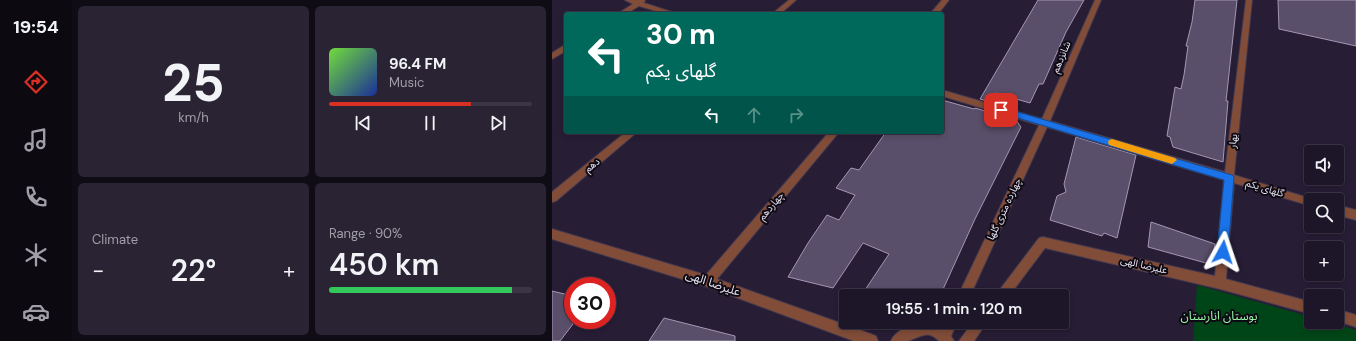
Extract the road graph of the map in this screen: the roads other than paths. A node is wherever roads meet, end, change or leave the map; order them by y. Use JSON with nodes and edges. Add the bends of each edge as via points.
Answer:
{"nodes":[{"id":1,"x":628,"y":0,"type":"edge"},
{"id":2,"x":793,"y":0,"type":"edge"},
{"id":3,"x":946,"y":0,"type":"edge"},
{"id":4,"x":1098,"y":0,"type":"edge"},
{"id":5,"x":1249,"y":0,"type":"edge"},
{"id":6,"x":641,"y":2,"type":"edge"},
{"id":7,"x":624,"y":12,"type":"edge"},
{"id":8,"x":668,"y":12,"type":"edge"},
{"id":9,"x":778,"y":12,"type":"edge"},
{"id":10,"x":936,"y":12,"type":"edge"},
{"id":11,"x":564,"y":49,"type":"edge"},
{"id":12,"x":552,"y":57,"type":"edge"},
{"id":13,"x":944,"y":94,"type":"edge"},
{"id":14,"x":1045,"y":122,"type":"junction"},
{"id":15,"x":630,"y":134,"type":"edge"},
{"id":16,"x":832,"y":134,"type":"edge"},
{"id":17,"x":1229,"y":177,"type":"junction"},
{"id":18,"x":552,"y":198,"type":"edge"},
{"id":19,"x":1304,"y":200,"type":"edge"},
{"id":20,"x":1344,"y":212,"type":"edge"},
{"id":21,"x":1356,"y":215,"type":"edge"},
{"id":22,"x":552,"y":234,"type":"edge"},
{"id":23,"x":708,"y":281,"type":"junction"},
{"id":24,"x":1220,"y":283,"type":"junction"},
{"id":25,"x":967,"y":289,"type":"edge"},
{"id":26,"x":1006,"y":289,"type":"edge"},
{"id":27,"x":1304,"y":306,"type":"edge"},
{"id":28,"x":1344,"y":317,"type":"edge"},
{"id":29,"x":1356,"y":321,"type":"edge"},
{"id":30,"x":949,"y":329,"type":"edge"},
{"id":31,"x":975,"y":329,"type":"edge"},
{"id":32,"x":946,"y":339,"type":"edge"},
{"id":33,"x":871,"y":341,"type":"edge"},
{"id":34,"x":898,"y":341,"type":"edge"},
{"id":35,"x":966,"y":341,"type":"edge"}],
"edges":[{"from":1,"to":6,"type":"street"},
{"from":2,"to":9,"type":"street"},
{"from":3,"to":10,"type":"street"},
{"from":4,"to":14,"type":"street","name":"شانزدهم"},
{"from":5,"to":17,"type":"street","name":"بهار"},
{"from":6,"to":7,"type":"street"},
{"from":6,"to":8,"type":"street"},
{"from":11,"to":12,"type":"street"},
{"from":13,"to":14,"type":"street","name":"گلهای یکم"},
{"from":14,"to":17,"type":"street","name":"گلهای یکم"},
{"from":14,"to":25,"type":"street","name":"چهارده متری گلها"},
{"from":15,"to":18,"type":"street","name":"دهم"},
{"from":16,"to":23,"type":"street","name":"چهاردهم"},
{"from":17,"to":19,"type":"street","name":"گلهای یکم"},
{"from":17,"to":24,"type":"street","name":"بهار"},
{"from":20,"to":21,"type":"street"},
{"from":22,"to":23,"type":"street","name":"علیرضا الهی"},
{"from":23,"to":33,"type":"street","name":"علیرضا الهی"},
{"from":24,"to":26,"type":"street","name":"علیرضا الهی","via":[[1043,242]]},
{"from":24,"to":27,"type":"street","name":"علیرضا الهی"},
{"from":28,"to":29,"type":"street"},
{"from":30,"to":32,"type":"street"},
{"from":31,"to":35,"type":"street"},
{"from":32,"to":34,"type":"street","via":[[936,331],[926,328],[907,333]]}]}
